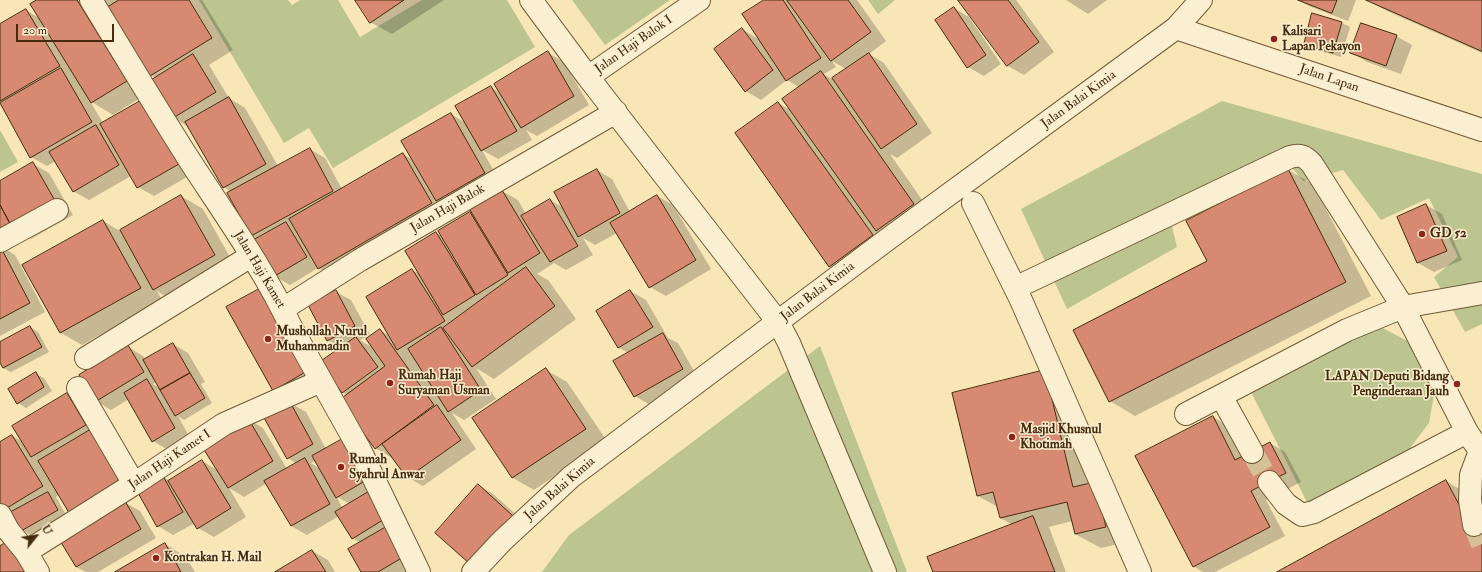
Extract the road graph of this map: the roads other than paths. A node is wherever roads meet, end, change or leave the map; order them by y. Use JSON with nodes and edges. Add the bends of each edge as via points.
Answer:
{"nodes":[{"id":1,"x":91,"y":0,"type":"edge"},
{"id":2,"x":531,"y":0,"type":"edge"},
{"id":3,"x":699,"y":0,"type":"edge"},
{"id":4,"x":1201,"y":0,"type":"edge"},
{"id":5,"x":1176,"y":28,"type":"junction"},
{"id":6,"x":588,"y":77,"type":"junction"},
{"id":7,"x":616,"y":112,"type":"junction"},
{"id":8,"x":1482,"y":130,"type":"edge"},
{"id":9,"x":973,"y":202,"type":"dead end"},
{"id":10,"x":57,"y":210,"type":"dead end"},
{"id":11,"x":0,"y":241,"type":"edge"},
{"id":12,"x":251,"y":256,"type":"junction"},
{"id":13,"x":1015,"y":288,"type":"junction"},
{"id":14,"x":1482,"y":293,"type":"edge"},
{"id":15,"x":1403,"y":307,"type":"junction"},
{"id":16,"x":283,"y":309,"type":"junction"},
{"id":17,"x":778,"y":322,"type":"junction"},
{"id":18,"x":86,"y":358,"type":"dead end"},
{"id":19,"x":321,"y":381,"type":"junction"},
{"id":20,"x":78,"y":388,"type":"dead end"},
{"id":21,"x":1221,"y":396,"type":"junction"},
{"id":22,"x":1186,"y":414,"type":"dead end"},
{"id":23,"x":1476,"y":443,"type":"edge"},
{"id":24,"x":1252,"y":452,"type":"tunnel mouth"},
{"id":25,"x":1269,"y":482,"type":"tunnel mouth"},
{"id":26,"x":134,"y":484,"type":"junction"},
{"id":27,"x":1474,"y":525,"type":"tunnel mouth"},
{"id":28,"x":3,"y":527,"type":"edge"},
{"id":29,"x":26,"y":552,"type":"junction"},
{"id":30,"x":38,"y":572,"type":"edge"},
{"id":31,"x":419,"y":572,"type":"edge"},
{"id":32,"x":473,"y":572,"type":"edge"},
{"id":33,"x":885,"y":572,"type":"edge"},
{"id":34,"x":1140,"y":572,"type":"edge"}],
"edges":[{"from":1,"to":12,"type":"street","name":"Jalan Haji Kamet"},
{"from":2,"to":6,"type":"street"},
{"from":3,"to":6,"type":"street","name":"Jalan Haji Balok I"},
{"from":4,"to":5,"type":"street","name":"Jalan Balai Kimia"},
{"from":5,"to":8,"type":"street","name":"Jalan Lapan"},
{"from":5,"to":17,"type":"street","name":"Jalan Balai Kimia"},
{"from":6,"to":7,"type":"street"},
{"from":7,"to":16,"type":"street","name":"Jalan Haji Balok","via":[[360,260]]},
{"from":7,"to":17,"type":"street"},
{"from":9,"to":13,"type":"street"},
{"from":10,"to":11,"type":"street"},
{"from":12,"to":16,"type":"street","name":"Jalan Haji Kamet"},
{"from":12,"to":18,"type":"street"},
{"from":13,"to":15,"type":"street","via":[[1283,160],[1302,155],[1312,164]]},
{"from":13,"to":34,"type":"street"},
{"from":14,"to":15,"type":"street"},
{"from":15,"to":21,"type":"street","via":[[1347,330]]},
{"from":15,"to":23,"type":"street"},
{"from":16,"to":19,"type":"street","name":"Jalan Haji Kamet"},
{"from":17,"to":32,"type":"street","name":"Jalan Balai Kimia","via":[[571,477],[502,541]]},
{"from":17,"to":33,"type":"street","via":[[789,342]]},
{"from":19,"to":26,"type":"street","name":"Jalan Haji Kamet I","via":[[224,424]]},
{"from":19,"to":31,"type":"street","name":"Jalan Haji Kamet","via":[[360,450]]},
{"from":20,"to":26,"type":"street"},
{"from":21,"to":22,"type":"street"},
{"from":21,"to":24,"type":"street"},
{"from":23,"to":25,"type":"street","via":[[1302,515],[1286,504]]},
{"from":23,"to":27,"type":"street","via":[[1470,500]]},
{"from":26,"to":29,"type":"street","name":"Jalan Haji Kamet I"},
{"from":28,"to":29,"type":"street"},
{"from":29,"to":30,"type":"street"}]}
